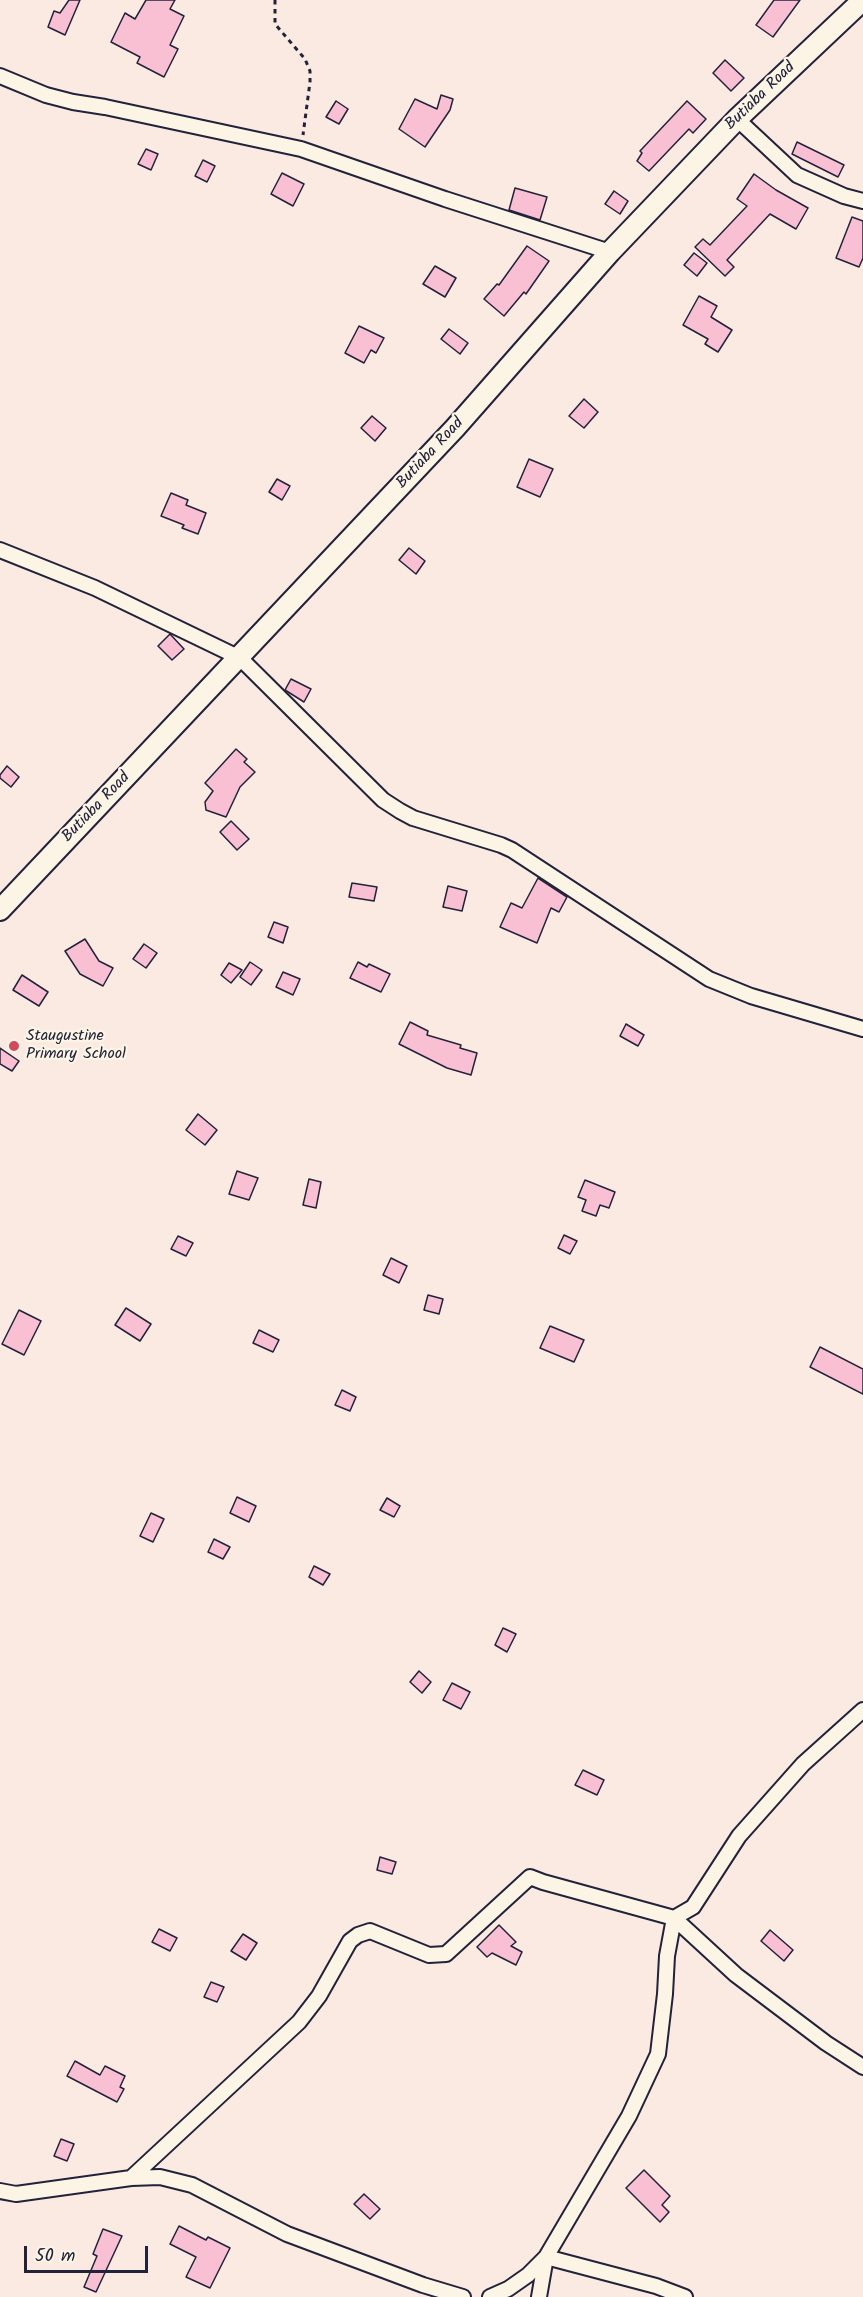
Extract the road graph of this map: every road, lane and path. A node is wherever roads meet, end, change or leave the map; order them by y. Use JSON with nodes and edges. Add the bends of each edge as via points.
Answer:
{"nodes":[{"id":1,"x":275,"y":0,"type":"edge"},
{"id":2,"x":863,"y":0,"type":"edge"},
{"id":3,"x":0,"y":76,"type":"edge"},
{"id":4,"x":737,"y":119,"type":"junction"},
{"id":5,"x":301,"y":149,"type":"junction"},
{"id":6,"x":863,"y":201,"type":"edge"},
{"id":7,"x":610,"y":252,"type":"junction"},
{"id":8,"x":0,"y":550,"type":"edge"},
{"id":9,"x":240,"y":658,"type":"junction"},
{"id":10,"x":0,"y":910,"type":"edge"},
{"id":11,"x":863,"y":1029,"type":"edge"},
{"id":12,"x":863,"y":1710,"type":"edge"},
{"id":13,"x":674,"y":1918,"type":"junction"},
{"id":14,"x":863,"y":2067,"type":"edge"},
{"id":15,"x":131,"y":2178,"type":"junction"},
{"id":16,"x":0,"y":2191,"type":"edge"},
{"id":17,"x":546,"y":2257,"type":"junction"},
{"id":18,"x":463,"y":2297,"type":"edge"},
{"id":19,"x":490,"y":2297,"type":"edge"},
{"id":20,"x":539,"y":2297,"type":"edge"},
{"id":21,"x":686,"y":2297,"type":"edge"}],
"edges":[{"from":1,"to":5,"type":"path","via":[[275,24],[305,58],[310,71]]},
{"from":2,"to":4,"type":"main road","name":"Butiaba Road"},
{"from":3,"to":5,"type":"street","via":[[73,102]]},
{"from":4,"to":6,"type":"street","via":[[797,176]]},
{"from":4,"to":7,"type":"main road","name":"Butiaba Road"},
{"from":5,"to":7,"type":"street"},
{"from":7,"to":9,"type":"main road","name":"Butiaba Road","via":[[456,428]]},
{"from":8,"to":9,"type":"street","via":[[95,588]]},
{"from":9,"to":10,"type":"main road","name":"Butiaba Road"},
{"from":9,"to":11,"type":"street","via":[[383,800],[400,811],[512,850],[709,979],[751,996]]},
{"from":12,"to":13,"type":"street","via":[[803,1764],[739,1836],[693,1907]]},
{"from":13,"to":14,"type":"street","via":[[736,1975]]},
{"from":13,"to":15,"type":"street","via":[[530,1877],[446,1954],[429,1955],[370,1931],[358,1935],[350,1941],[319,1996],[299,2022]]},
{"from":13,"to":17,"type":"street","via":[[658,2054],[629,2116]]},
{"from":15,"to":16,"type":"street","via":[[16,2194]]},
{"from":15,"to":18,"type":"street","via":[[160,2177],[192,2185],[287,2234]]},
{"from":17,"to":19,"type":"street","via":[[528,2275]]},
{"from":17,"to":20,"type":"street"},
{"from":17,"to":21,"type":"street"}]}
